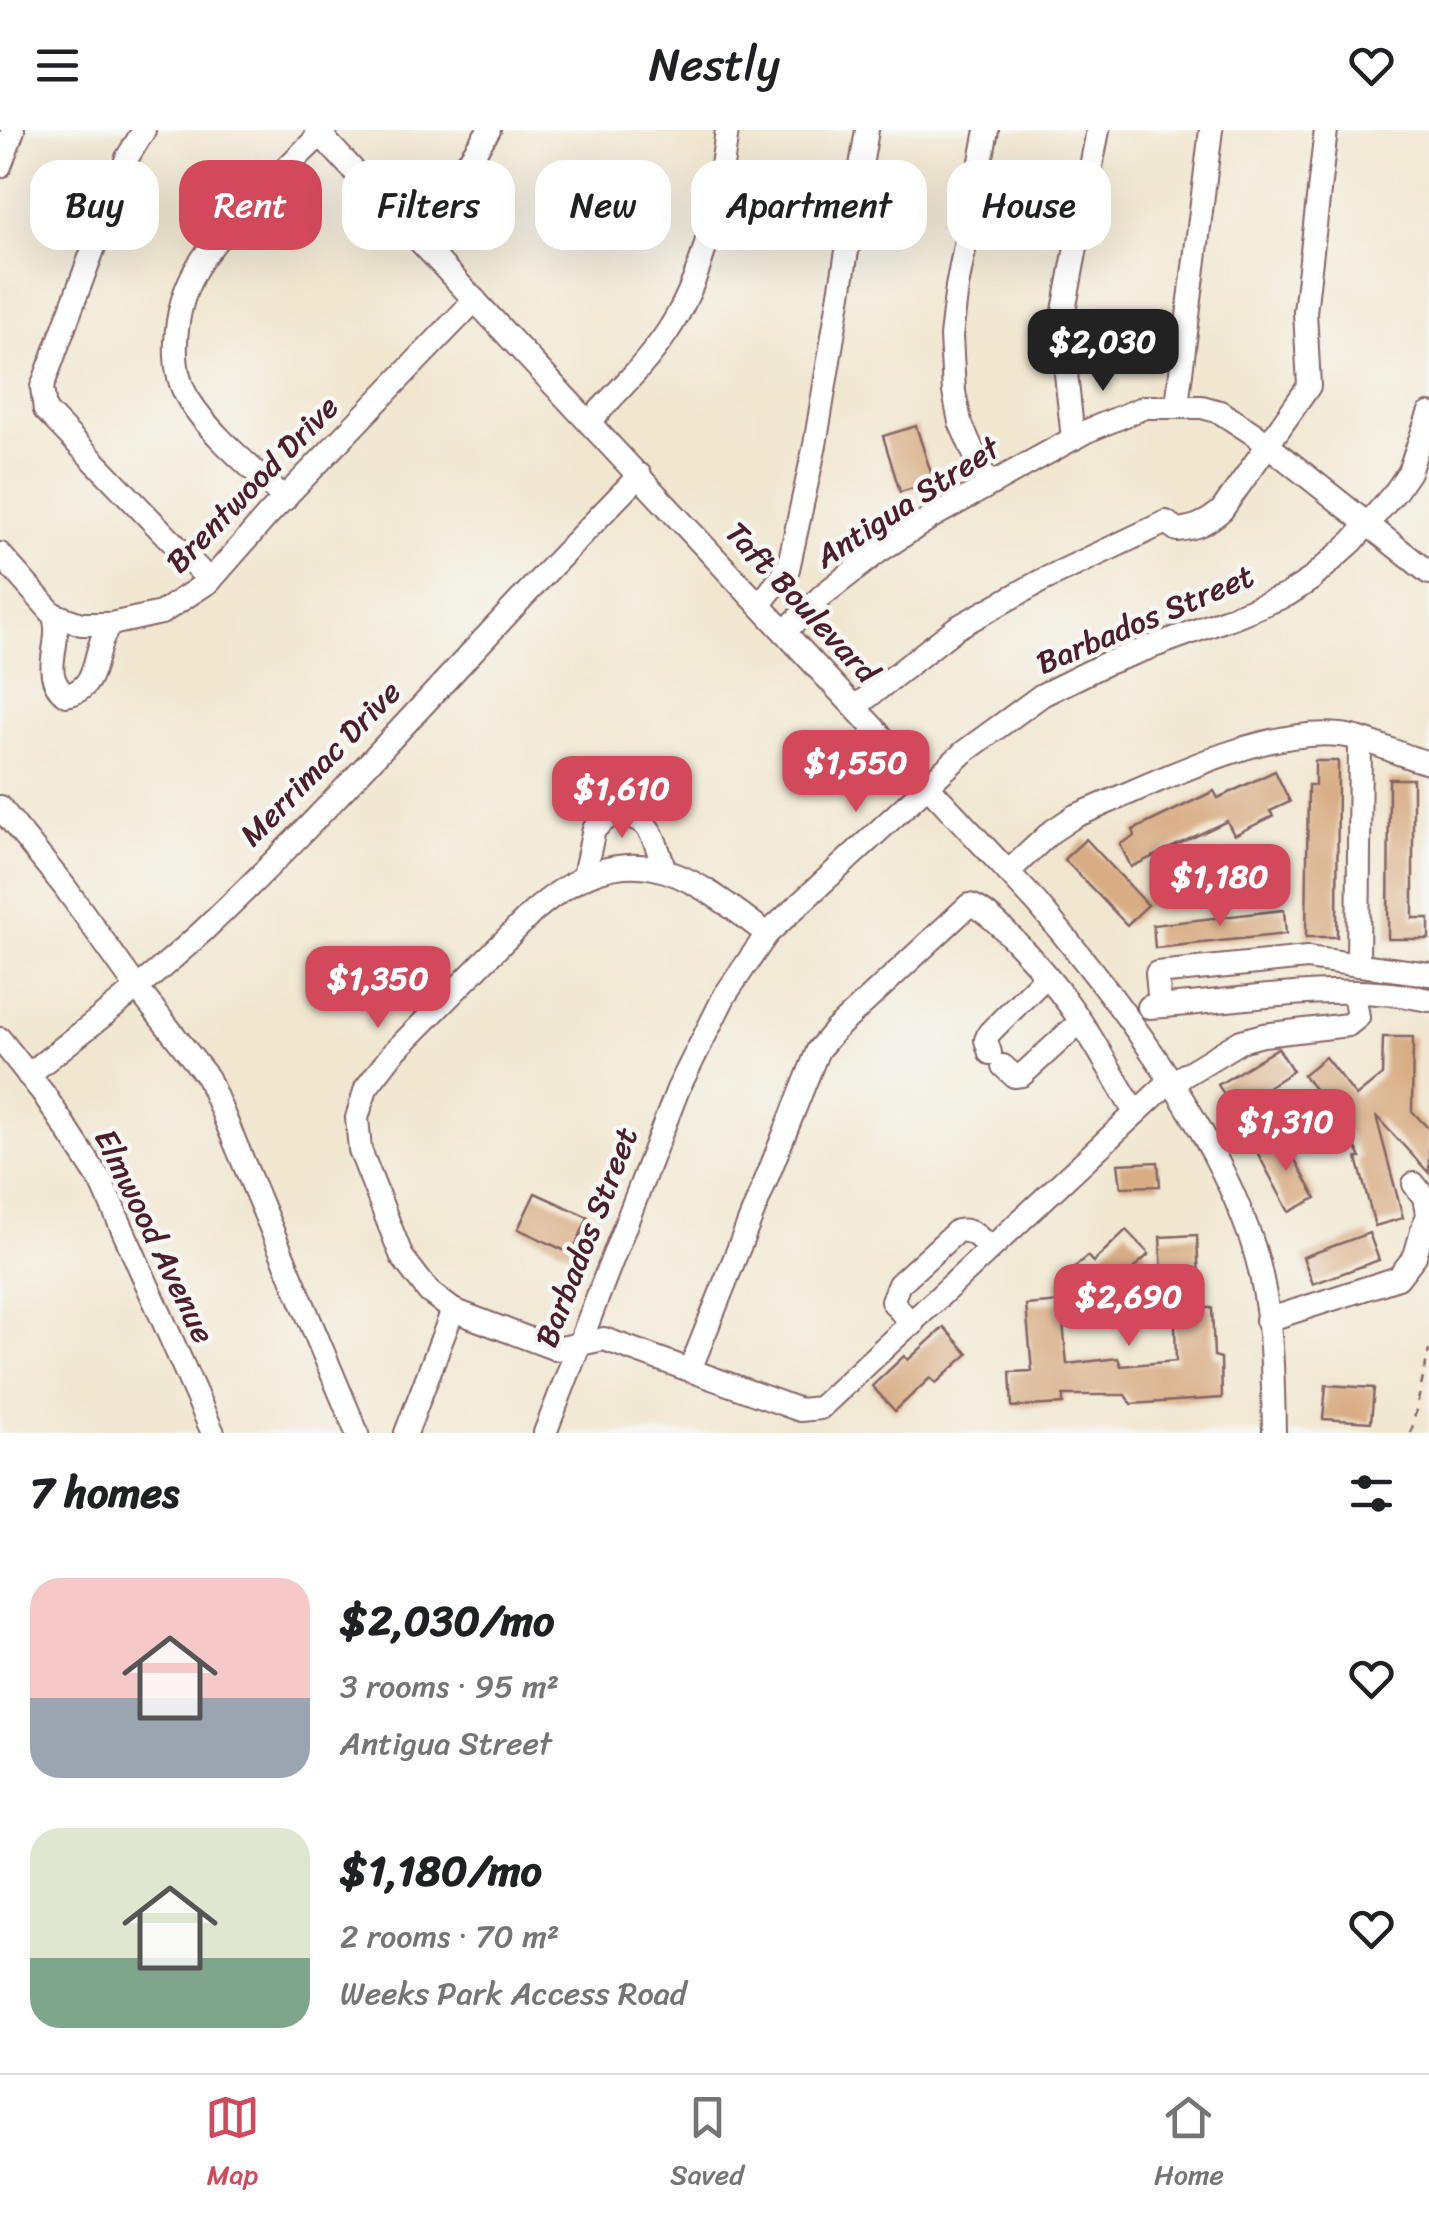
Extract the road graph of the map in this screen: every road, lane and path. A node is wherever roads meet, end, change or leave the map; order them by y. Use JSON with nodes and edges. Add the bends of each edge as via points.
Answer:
{"nodes":[{"id":1,"x":13,"y":130,"type":"edge"},
{"id":2,"x":144,"y":130,"type":"edge"},
{"id":3,"x":489,"y":130,"type":"edge"},
{"id":4,"x":726,"y":130,"type":"edge"},
{"id":5,"x":867,"y":130,"type":"edge"},
{"id":6,"x":987,"y":130,"type":"edge"},
{"id":7,"x":1098,"y":130,"type":"edge"},
{"id":8,"x":1211,"y":130,"type":"edge"},
{"id":9,"x":1326,"y":130,"type":"edge"},
{"id":10,"x":321,"y":132,"type":"edge"},
{"id":11,"x":347,"y":160,"type":"edge"},
{"id":12,"x":469,"y":160,"type":"edge"},
{"id":13,"x":0,"y":166,"type":"edge"},
{"id":14,"x":429,"y":250,"type":"edge"},
{"id":15,"x":475,"y":300,"type":"junction"},
{"id":16,"x":1177,"y":406,"type":"junction"},
{"id":17,"x":1429,"y":414,"type":"edge"},
{"id":18,"x":590,"y":421,"type":"junction"},
{"id":19,"x":1073,"y":439,"type":"junction"},
{"id":20,"x":1266,"y":444,"type":"junction"},
{"id":21,"x":640,"y":476,"type":"junction"},
{"id":22,"x":988,"y":485,"type":"junction"},
{"id":23,"x":285,"y":499,"type":"junction"},
{"id":24,"x":1369,"y":523,"type":"junction"},
{"id":25,"x":0,"y":554,"type":"edge"},
{"id":26,"x":1429,"y":574,"type":"edge"},
{"id":27,"x":210,"y":581,"type":"junction"},
{"id":28,"x":760,"y":604,"type":"junction"},
{"id":29,"x":53,"y":614,"type":"junction"},
{"id":30,"x":111,"y":624,"type":"junction"},
{"id":31,"x":785,"y":631,"type":"junction"},
{"id":32,"x":855,"y":707,"type":"junction"},
{"id":33,"x":1360,"y":741,"type":"junction"},
{"id":34,"x":1429,"y":763,"type":"edge"},
{"id":35,"x":928,"y":786,"type":"junction"},
{"id":36,"x":0,"y":807,"type":"edge"},
{"id":37,"x":665,"y":870,"type":"junction"},
{"id":38,"x":1008,"y":872,"type":"junction"},
{"id":39,"x":584,"y":876,"type":"junction"},
{"id":40,"x":768,"y":934,"type":"junction"},
{"id":41,"x":1358,"y":965,"type":"junction"},
{"id":42,"x":1429,"y":974,"type":"edge"},
{"id":43,"x":1098,"y":975,"type":"junction"},
{"id":44,"x":1045,"y":976,"type":"junction"},
{"id":45,"x":137,"y":988,"type":"junction"},
{"id":46,"x":1354,"y":993,"type":"junction"},
{"id":47,"x":1429,"y":1000,"type":"edge"},
{"id":48,"x":1160,"y":1006,"type":"junction"},
{"id":49,"x":1124,"y":1008,"type":"junction"},
{"id":50,"x":1074,"y":1012,"type":"junction"},
{"id":51,"x":0,"y":1039,"type":"edge"},
{"id":52,"x":28,"y":1074,"type":"junction"},
{"id":53,"x":1170,"y":1083,"type":"junction"},
{"id":54,"x":1134,"y":1111,"type":"junction"},
{"id":55,"x":1414,"y":1184,"type":"dead end"},
{"id":56,"x":990,"y":1248,"type":"junction"},
{"id":57,"x":453,"y":1310,"type":"junction"},
{"id":58,"x":1267,"y":1320,"type":"junction"},
{"id":59,"x":912,"y":1325,"type":"junction"},
{"id":60,"x":578,"y":1347,"type":"junction"},
{"id":61,"x":1429,"y":1350,"type":"edge"},
{"id":62,"x":690,"y":1370,"type":"junction"},
{"id":63,"x":213,"y":1433,"type":"edge"},
{"id":64,"x":357,"y":1433,"type":"edge"},
{"id":65,"x":406,"y":1433,"type":"edge"},
{"id":66,"x":545,"y":1433,"type":"edge"},
{"id":67,"x":1274,"y":1433,"type":"edge"},
{"id":68,"x":1412,"y":1433,"type":"edge"}],
"edges":[{"from":1,"to":13,"type":"street"},
{"from":2,"to":27,"type":"street","via":[[126,158],[42,399]]},
{"from":3,"to":12,"type":"street"},
{"from":4,"to":18,"type":"street","via":[[707,246],[687,296],[640,369]]},
{"from":5,"to":28,"type":"street","via":[[796,534],[788,569]]},
{"from":6,"to":22,"type":"street","via":[[951,336],[960,422]]},
{"from":7,"to":19,"type":"street","via":[[1060,327]]},
{"from":8,"to":16,"type":"street"},
{"from":9,"to":20,"type":"street","via":[[1305,312],[1309,386]]},
{"from":10,"to":11,"type":"street","name":"Taft Boulevard"},
{"from":10,"to":23,"type":"street","via":[[209,247],[183,295],[177,323],[175,357],[188,400]]},
{"from":14,"to":15,"type":"street","name":"Taft Boulevard"},
{"from":15,"to":18,"type":"street","name":"Taft Boulevard"},
{"from":15,"to":23,"type":"street","name":"Brentwood Drive"},
{"from":16,"to":19,"type":"street","name":"Antigua Street","via":[[1122,414]]},
{"from":16,"to":20,"type":"street","name":"Antigua Street","via":[[1220,412]]},
{"from":17,"to":24,"type":"street","name":"Barbados Street","via":[[1409,472]]},
{"from":18,"to":21,"type":"street","name":"Taft Boulevard"},
{"from":19,"to":22,"type":"street","name":"Antigua Street"},
{"from":20,"to":24,"type":"street","name":"Antigua Street"},
{"from":20,"to":32,"type":"street","via":[[1208,522],[1177,530],[1166,522],[1041,580],[956,628]]},
{"from":21,"to":28,"type":"street","name":"Taft Boulevard"},
{"from":21,"to":45,"type":"street","name":"Merrimac Drive","via":[[288,846]]},
{"from":22,"to":31,"type":"street","name":"Antigua Street","via":[[878,552]]},
{"from":23,"to":27,"type":"street","name":"Brentwood Drive"},
{"from":24,"to":26,"type":"street","name":"Antigua Street"},
{"from":24,"to":35,"type":"street","name":"Barbados Street","via":[[1287,595],[1066,681],[999,724]]},
{"from":25,"to":29,"type":"street"},
{"from":27,"to":30,"type":"street","name":"Brentwood Drive","via":[[161,614]]},
{"from":28,"to":31,"type":"street","name":"Taft Boulevard"},
{"from":29,"to":30,"type":"street","name":"Brentwood Drive","via":[[81,624]]},
{"from":29,"to":30,"type":"street","via":[[58,625],[50,670],[66,694],[86,686]]},
{"from":31,"to":32,"type":"street","name":"Taft Boulevard"},
{"from":32,"to":35,"type":"street","name":"Taft Boulevard"},
{"from":33,"to":34,"type":"street"},
{"from":33,"to":38,"type":"street","via":[[1322,734],[1248,746],[1075,816]]},
{"from":33,"to":41,"type":"street"},
{"from":35,"to":38,"type":"street","name":"Taft Boulevard"},
{"from":35,"to":40,"type":"street","name":"Barbados Street"},
{"from":36,"to":45,"type":"street"},
{"from":37,"to":39,"type":"street","via":[[620,866]]},
{"from":37,"to":39,"type":"street","via":[[650,828],[632,815],[612,814],[594,830]]},
{"from":37,"to":40,"type":"street","via":[[713,892]]},
{"from":38,"to":43,"type":"street","name":"Taft Boulevard"},
{"from":39,"to":57,"type":"street","via":[[494,948],[366,1088],[357,1118],[360,1150],[402,1257]]},
{"from":40,"to":60,"type":"street","name":"Barbados Street","via":[[725,995],[678,1089]]},
{"from":41,"to":42,"type":"street"},
{"from":41,"to":48,"type":"street","via":[[1307,958],[1156,974]]},
{"from":43,"to":49,"type":"street","name":"Taft Boulevard"},
{"from":43,"to":50,"type":"street"},
{"from":44,"to":50,"type":"street"},
{"from":44,"to":50,"type":"street","via":[[989,1034],[996,1060],[1022,1075]]},
{"from":44,"to":62,"type":"street","via":[[994,918],[969,905],[835,1030],[814,1060]]},
{"from":45,"to":52,"type":"street","name":"Merrimac Drive"},
{"from":45,"to":64,"type":"street","via":[[208,1078]]},
{"from":46,"to":47,"type":"street"},
{"from":46,"to":48,"type":"street"},
{"from":46,"to":53,"type":"street","via":[[1358,1017],[1348,1025],[1241,1041]]},
{"from":48,"to":49,"type":"street"},
{"from":49,"to":53,"type":"street","name":"Taft Boulevard"},
{"from":50,"to":54,"type":"street"},
{"from":51,"to":52,"type":"street","name":"Elmwood Avenue"},
{"from":52,"to":63,"type":"street","name":"Elmwood Avenue","via":[[102,1184]]},
{"from":53,"to":54,"type":"street"},
{"from":53,"to":58,"type":"street","name":"Taft Boulevard","via":[[1250,1238]]},
{"from":54,"to":56,"type":"street"},
{"from":55,"to":58,"type":"street","via":[[1427,1214],[1414,1256],[1398,1278]]},
{"from":56,"to":59,"type":"street"},
{"from":56,"to":59,"type":"street","via":[[975,1234],[957,1231],[899,1284],[892,1301]]},
{"from":57,"to":60,"type":"street","via":[[556,1349]]},
{"from":57,"to":65,"type":"street"},
{"from":58,"to":67,"type":"street","name":"Taft Boulevard"},
{"from":59,"to":62,"type":"street","via":[[820,1408],[800,1410]]},
{"from":60,"to":62,"type":"street","via":[[604,1339]]},
{"from":60,"to":66,"type":"street","name":"Barbados Street"},
{"from":61,"to":68,"type":"path"}]}
